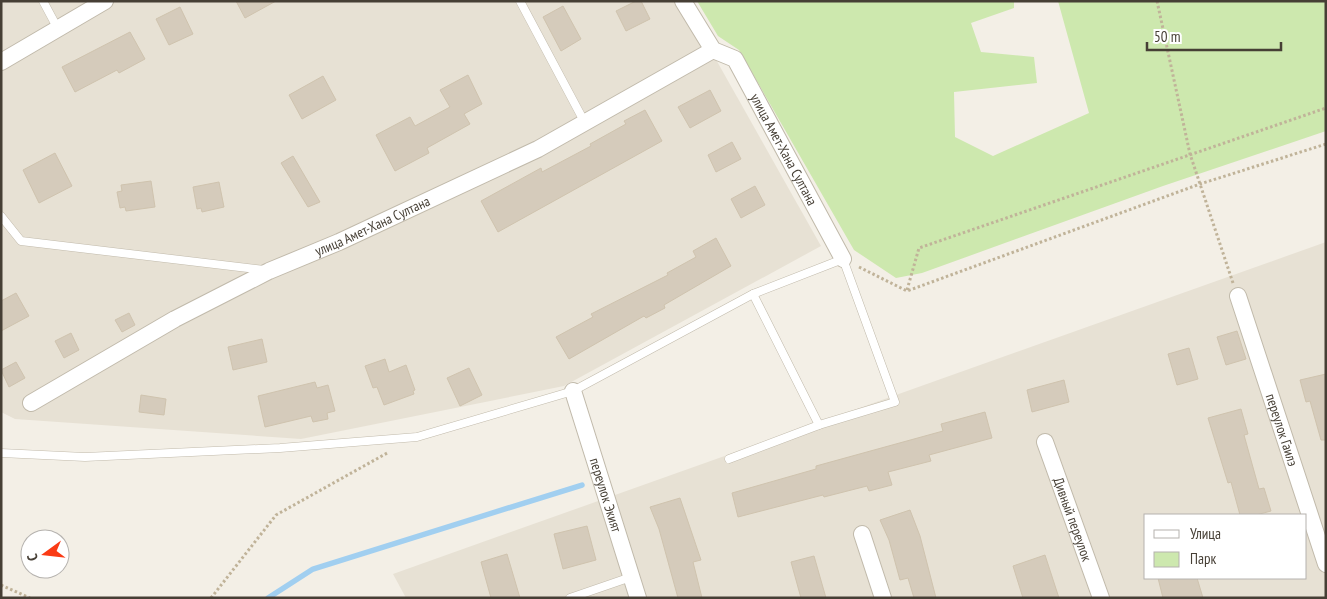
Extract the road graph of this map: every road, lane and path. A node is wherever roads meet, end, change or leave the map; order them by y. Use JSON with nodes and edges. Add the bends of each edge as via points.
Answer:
{"nodes":[{"id":1,"x":43,"y":1,"type":"edge"},
{"id":2,"x":105,"y":1,"type":"edge"},
{"id":3,"x":520,"y":1,"type":"edge"},
{"id":4,"x":683,"y":1,"type":"edge"},
{"id":5,"x":1157,"y":1,"type":"edge"},
{"id":6,"x":58,"y":29,"type":"junction"},
{"id":7,"x":714,"y":50,"type":"junction"},
{"id":8,"x":1,"y":62,"type":"edge"},
{"id":9,"x":1326,"y":108,"type":"edge"},
{"id":10,"x":585,"y":123,"type":"junction"},
{"id":11,"x":1326,"y":144,"type":"edge"},
{"id":12,"x":1190,"y":154,"type":"junction"},
{"id":13,"x":1200,"y":184,"type":"junction"},
{"id":14,"x":1,"y":216,"type":"edge"},
{"id":15,"x":843,"y":259,"type":"junction"},
{"id":16,"x":269,"y":271,"type":"junction"},
{"id":17,"x":907,"y":291,"type":"junction"},
{"id":18,"x":753,"y":294,"type":"junction"},
{"id":19,"x":1238,"y":296,"type":"joint"},
{"id":20,"x":573,"y":391,"type":"junction"},
{"id":21,"x":31,"y":403,"type":"dead end"},
{"id":22,"x":819,"y":425,"type":"junction"},
{"id":23,"x":1045,"y":442,"type":"dead end"},
{"id":24,"x":392,"y":451,"type":"dead end"},
{"id":25,"x":1,"y":452,"type":"edge"},
{"id":26,"x":729,"y":459,"type":"dead end"},
{"id":27,"x":862,"y":534,"type":"dead end"},
{"id":28,"x":1326,"y":564,"type":"edge"},
{"id":29,"x":631,"y":577,"type":"junction"},
{"id":30,"x":1,"y":585,"type":"edge"},
{"id":31,"x":30,"y":598,"type":"edge"},
{"id":32,"x":211,"y":598,"type":"edge"},
{"id":33,"x":570,"y":598,"type":"edge"},
{"id":34,"x":638,"y":598,"type":"edge"},
{"id":35,"x":882,"y":598,"type":"edge"},
{"id":36,"x":1101,"y":598,"type":"edge"}],
"edges":[{"from":1,"to":6,"type":"lane"},
{"from":2,"to":6,"type":"street"},
{"from":3,"to":10,"type":"lane"},
{"from":4,"to":7,"type":"street"},
{"from":5,"to":12,"type":"path"},
{"from":6,"to":8,"type":"street"},
{"from":7,"to":10,"type":"street","name":"улица Амет-Хана Султана"},
{"from":7,"to":15,"type":"street","name":"улица Амет-Хана Султана","via":[[735,59]]},
{"from":9,"to":12,"type":"path"},
{"from":10,"to":16,"type":"street","name":"улица Амет-Хана Султана","via":[[538,149],[404,212]]},
{"from":11,"to":13,"type":"path"},
{"from":12,"to":13,"type":"path"},
{"from":12,"to":17,"type":"path","via":[[918,248]]},
{"from":13,"to":17,"type":"path"},
{"from":13,"to":19,"type":"path"},
{"from":14,"to":16,"type":"lane","via":[[21,241]]},
{"from":15,"to":17,"type":"path"},
{"from":15,"to":18,"type":"lane"},
{"from":15,"to":22,"type":"lane","via":[[895,402]]},
{"from":16,"to":21,"type":"street","name":"улица Амет-Хана Султана","via":[[175,319]]},
{"from":18,"to":20,"type":"lane"},
{"from":18,"to":22,"type":"lane"},
{"from":19,"to":28,"type":"street","name":"переулок Гаилэ"},
{"from":20,"to":25,"type":"lane","via":[[417,437],[280,448],[85,457]]},
{"from":20,"to":29,"type":"street","name":"переулок Экият"},
{"from":22,"to":26,"type":"lane"},
{"from":23,"to":36,"type":"street","name":"Дивный переулок"},
{"from":24,"to":32,"type":"path","via":[[276,515]]},
{"from":27,"to":35,"type":"street"},
{"from":29,"to":33,"type":"lane"},
{"from":29,"to":34,"type":"street","name":"переулок Экият"},
{"from":30,"to":31,"type":"path"}]}
